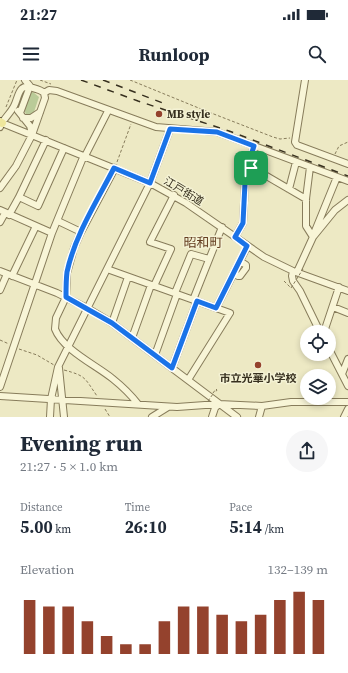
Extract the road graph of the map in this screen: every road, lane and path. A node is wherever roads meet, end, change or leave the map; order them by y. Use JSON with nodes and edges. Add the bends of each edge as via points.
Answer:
{"nodes":[{"id":1,"x":17,"y":80,"type":"edge"},
{"id":2,"x":25,"y":80,"type":"edge"},
{"id":3,"x":40,"y":80,"type":"edge"},
{"id":4,"x":130,"y":80,"type":"edge"},
{"id":5,"x":305,"y":80,"type":"edge"},
{"id":6,"x":30,"y":86,"type":"junction"},
{"id":7,"x":53,"y":87,"type":"junction"},
{"id":8,"x":44,"y":93,"type":"junction"},
{"id":9,"x":7,"y":107,"type":"dead end"},
{"id":10,"x":14,"y":107,"type":"junction"},
{"id":11,"x":108,"y":110,"type":"junction"},
{"id":12,"x":41,"y":111,"type":"junction"},
{"id":13,"x":21,"y":116,"type":"junction"},
{"id":14,"x":133,"y":120,"type":"junction"},
{"id":15,"x":1,"y":124,"type":"edge"},
{"id":16,"x":170,"y":129,"type":"junction"},
{"id":17,"x":32,"y":135,"type":"junction"},
{"id":18,"x":295,"y":139,"type":"junction"},
{"id":19,"x":46,"y":140,"type":"junction"},
{"id":20,"x":348,"y":142,"type":"edge"},
{"id":21,"x":254,"y":146,"type":"junction"},
{"id":22,"x":64,"y":148,"type":"junction"},
{"id":23,"x":85,"y":156,"type":"junction"},
{"id":24,"x":334,"y":156,"type":"dead end"},
{"id":25,"x":296,"y":162,"type":"junction"},
{"id":26,"x":348,"y":164,"type":"edge"},
{"id":27,"x":310,"y":167,"type":"junction"},
{"id":28,"x":114,"y":168,"type":"junction"},
{"id":29,"x":251,"y":168,"type":"junction"},
{"id":30,"x":337,"y":177,"type":"junction"},
{"id":31,"x":348,"y":181,"type":"edge"},
{"id":32,"x":150,"y":183,"type":"junction"},
{"id":33,"x":0,"y":188,"type":"edge"},
{"id":34,"x":289,"y":189,"type":"junction"},
{"id":35,"x":174,"y":195,"type":"junction"},
{"id":36,"x":19,"y":196,"type":"junction"},
{"id":37,"x":306,"y":199,"type":"junction"},
{"id":38,"x":348,"y":200,"type":"edge"},
{"id":39,"x":5,"y":212,"type":"edge"},
{"id":40,"x":58,"y":221,"type":"junction"},
{"id":41,"x":0,"y":222,"type":"edge"},
{"id":42,"x":36,"y":226,"type":"junction"},
{"id":43,"x":222,"y":227,"type":"junction"},
{"id":44,"x":81,"y":232,"type":"junction"},
{"id":45,"x":52,"y":233,"type":"junction"},
{"id":46,"x":235,"y":237,"type":"junction"},
{"id":47,"x":313,"y":237,"type":"junction"},
{"id":48,"x":247,"y":246,"type":"junction"},
{"id":49,"x":209,"y":259,"type":"junction"},
{"id":50,"x":107,"y":269,"type":"junction"},
{"id":51,"x":303,"y":269,"type":"dead end"},
{"id":52,"x":0,"y":271,"type":"edge"},
{"id":53,"x":295,"y":271,"type":"junction"},
{"id":54,"x":10,"y":275,"type":"junction"},
{"id":55,"x":128,"y":277,"type":"junction"},
{"id":56,"x":284,"y":281,"type":"dead end"},
{"id":57,"x":34,"y":284,"type":"junction"},
{"id":58,"x":152,"y":286,"type":"junction"},
{"id":59,"x":339,"y":287,"type":"junction"},
{"id":60,"x":0,"y":290,"type":"edge"},
{"id":61,"x":348,"y":290,"type":"edge"},
{"id":62,"x":176,"y":294,"type":"junction"},
{"id":63,"x":66,"y":297,"type":"junction"},
{"id":64,"x":195,"y":300,"type":"junction"},
{"id":65,"x":332,"y":307,"type":"junction"},
{"id":66,"x":87,"y":308,"type":"junction"},
{"id":67,"x":216,"y":308,"type":"junction"},
{"id":68,"x":348,"y":313,"type":"edge"},
{"id":69,"x":112,"y":323,"type":"junction"},
{"id":70,"x":317,"y":325,"type":"edge"},
{"id":71,"x":326,"y":325,"type":"edge"},
{"id":72,"x":132,"y":338,"type":"junction"},
{"id":73,"x":0,"y":340,"type":"edge"},
{"id":74,"x":68,"y":346,"type":"junction"},
{"id":75,"x":14,"y":347,"type":"junction"},
{"id":76,"x":155,"y":355,"type":"junction"},
{"id":77,"x":348,"y":359,"type":"edge"},
{"id":78,"x":335,"y":361,"type":"edge"},
{"id":79,"x":58,"y":368,"type":"junction"},
{"id":80,"x":172,"y":368,"type":"junction"},
{"id":81,"x":342,"y":374,"type":"junction"},
{"id":82,"x":188,"y":380,"type":"junction"},
{"id":83,"x":348,"y":386,"type":"edge"},
{"id":84,"x":0,"y":387,"type":"edge"},
{"id":85,"x":214,"y":394,"type":"dead end"},
{"id":86,"x":0,"y":396,"type":"edge"},
{"id":87,"x":51,"y":399,"type":"junction"},
{"id":88,"x":62,"y":400,"type":"junction"},
{"id":89,"x":208,"y":401,"type":"dead end"},
{"id":90,"x":101,"y":402,"type":"junction"},
{"id":91,"x":348,"y":402,"type":"edge"},
{"id":92,"x":138,"y":404,"type":"junction"},
{"id":93,"x":219,"y":404,"type":"junction"},
{"id":94,"x":168,"y":406,"type":"junction"},
{"id":95,"x":262,"y":406,"type":"junction"},
{"id":96,"x":348,"y":409,"type":"edge"},
{"id":97,"x":50,"y":417,"type":"edge"},
{"id":98,"x":64,"y":417,"type":"edge"},
{"id":99,"x":110,"y":417,"type":"edge"},
{"id":100,"x":152,"y":417,"type":"edge"},
{"id":101,"x":212,"y":417,"type":"edge"},
{"id":102,"x":237,"y":417,"type":"edge"},
{"id":103,"x":259,"y":417,"type":"edge"},
{"id":104,"x":344,"y":417,"type":"edge"}],
"edges":[{"from":1,"to":9,"type":"path"},
{"from":2,"to":6,"type":"street"},
{"from":3,"to":7,"type":"path"},
{"from":4,"to":18,"type":"path","via":[[273,137]]},
{"from":5,"to":18,"type":"street"},
{"from":6,"to":8,"type":"street"},
{"from":6,"to":10,"type":"street","via":[[20,89]]},
{"from":6,"to":13,"type":"street"},
{"from":7,"to":8,"type":"street"},
{"from":7,"to":11,"type":"street"},
{"from":8,"to":12,"type":"street","via":[[46,98]]},
{"from":10,"to":13,"type":"street"},
{"from":10,"to":15,"type":"street"},
{"from":11,"to":14,"type":"street"},
{"from":11,"to":23,"type":"street"},
{"from":12,"to":13,"type":"street","via":[[31,118]]},
{"from":12,"to":17,"type":"street"},
{"from":13,"to":17,"type":"street","via":[[32,129]]},
{"from":14,"to":16,"type":"street"},
{"from":14,"to":28,"type":"path"},
{"from":15,"to":17,"type":"street","name":"江戸街道"},
{"from":16,"to":21,"type":"street","via":[[217,132]]},
{"from":16,"to":32,"type":"street"},
{"from":17,"to":19,"type":"street","name":"江戸街道"},
{"from":17,"to":33,"type":"street","via":[[16,166]]},
{"from":18,"to":26,"type":"street","via":[[297,145]]},
{"from":19,"to":22,"type":"street","name":"江戸街道"},
{"from":19,"to":36,"type":"street"},
{"from":20,"to":24,"type":"path","via":[[339,146]]},
{"from":21,"to":25,"type":"street"},
{"from":21,"to":29,"type":"street","via":[[248,164]]},
{"from":22,"to":23,"type":"street","name":"江戸街道"},
{"from":22,"to":36,"type":"street","via":[[38,206]]},
{"from":23,"to":28,"type":"street","name":"江戸街道"},
{"from":23,"to":40,"type":"street"},
{"from":25,"to":27,"type":"street"},
{"from":25,"to":34,"type":"street"},
{"from":27,"to":30,"type":"street"},
{"from":27,"to":37,"type":"street"},
{"from":28,"to":32,"type":"street","name":"江戸街道"},
{"from":28,"to":44,"type":"street"},
{"from":29,"to":34,"type":"street"},
{"from":29,"to":46,"type":"street","via":[[245,183],[243,223]]},
{"from":30,"to":31,"type":"street"},
{"from":30,"to":47,"type":"street"},
{"from":32,"to":35,"type":"street","name":"江戸街道"},
{"from":32,"to":50,"type":"street"},
{"from":34,"to":37,"type":"street"},
{"from":35,"to":43,"type":"street","name":"江戸街道"},
{"from":35,"to":58,"type":"street","via":[[150,242],[171,250]]},
{"from":36,"to":39,"type":"street"},
{"from":37,"to":47,"type":"street","via":[[306,226]]},
{"from":38,"to":47,"type":"street"},
{"from":39,"to":41,"type":"street"},
{"from":39,"to":42,"type":"street"},
{"from":40,"to":44,"type":"street"},
{"from":40,"to":45,"type":"street"},
{"from":42,"to":45,"type":"street"},
{"from":42,"to":54,"type":"street"},
{"from":43,"to":46,"type":"street","name":"江戸街道"},
{"from":43,"to":49,"type":"street"},
{"from":44,"to":63,"type":"street","via":[[67,273]]},
{"from":45,"to":57,"type":"street"},
{"from":46,"to":48,"type":"street","name":"江戸街道"},
{"from":47,"to":53,"type":"street"},
{"from":48,"to":53,"type":"street","name":"江戸街道"},
{"from":48,"to":67,"type":"street"},
{"from":49,"to":62,"type":"street","via":[[191,254]]},
{"from":49,"to":64,"type":"street"},
{"from":50,"to":55,"type":"street"},
{"from":50,"to":66,"type":"street"},
{"from":51,"to":56,"type":"path","bridge":true,"via":[[290,288]]},
{"from":52,"to":54,"type":"street"},
{"from":53,"to":59,"type":"street","name":"江戸街道"},
{"from":53,"to":70,"type":"street","via":[[293,281]]},
{"from":54,"to":57,"type":"street"},
{"from":54,"to":60,"type":"street"},
{"from":55,"to":58,"type":"street"},
{"from":55,"to":69,"type":"street"},
{"from":57,"to":63,"type":"street"},
{"from":57,"to":75,"type":"street"},
{"from":58,"to":62,"type":"street"},
{"from":58,"to":72,"type":"street"},
{"from":59,"to":61,"type":"street","name":"江戸街道"},
{"from":59,"to":65,"type":"street"},
{"from":62,"to":64,"type":"street"},
{"from":62,"to":76,"type":"street"},
{"from":63,"to":66,"type":"street"},
{"from":63,"to":74,"type":"street","via":[[54,324],[57,334]]},
{"from":64,"to":67,"type":"street"},
{"from":64,"to":80,"type":"street"},
{"from":65,"to":68,"type":"street"},
{"from":65,"to":71,"type":"street"},
{"from":66,"to":69,"type":"street"},
{"from":66,"to":74,"type":"street"},
{"from":67,"to":82,"type":"street","via":[[230,313]]},
{"from":69,"to":72,"type":"street"},
{"from":72,"to":76,"type":"street"},
{"from":73,"to":75,"type":"path"},
{"from":74,"to":79,"type":"street"},
{"from":74,"to":92,"type":"street","via":[[113,379]]},
{"from":75,"to":79,"type":"path","via":[[37,355]]},
{"from":75,"to":84,"type":"street"},
{"from":76,"to":80,"type":"street"},
{"from":77,"to":81,"type":"street"},
{"from":78,"to":81,"type":"street"},
{"from":79,"to":87,"type":"street"},
{"from":79,"to":88,"type":"street"},
{"from":79,"to":90,"type":"path","via":[[85,377]]},
{"from":80,"to":82,"type":"street"},
{"from":81,"to":83,"type":"street"},
{"from":82,"to":93,"type":"street"},
{"from":85,"to":89,"type":"path","bridge":true},
{"from":86,"to":87,"type":"street"},
{"from":87,"to":88,"type":"street"},
{"from":87,"to":97,"type":"street"},
{"from":88,"to":90,"type":"street"},
{"from":88,"to":98,"type":"street"},
{"from":90,"to":92,"type":"street"},
{"from":90,"to":99,"type":"path"},
{"from":91,"to":95,"type":"street","via":[[291,402]]},
{"from":92,"to":94,"type":"street"},
{"from":93,"to":94,"type":"street"},
{"from":93,"to":95,"type":"street"},
{"from":93,"to":101,"type":"street"},
{"from":93,"to":102,"type":"street"},
{"from":94,"to":100,"type":"street"},
{"from":95,"to":103,"type":"street"},
{"from":96,"to":104,"type":"street"}]}
